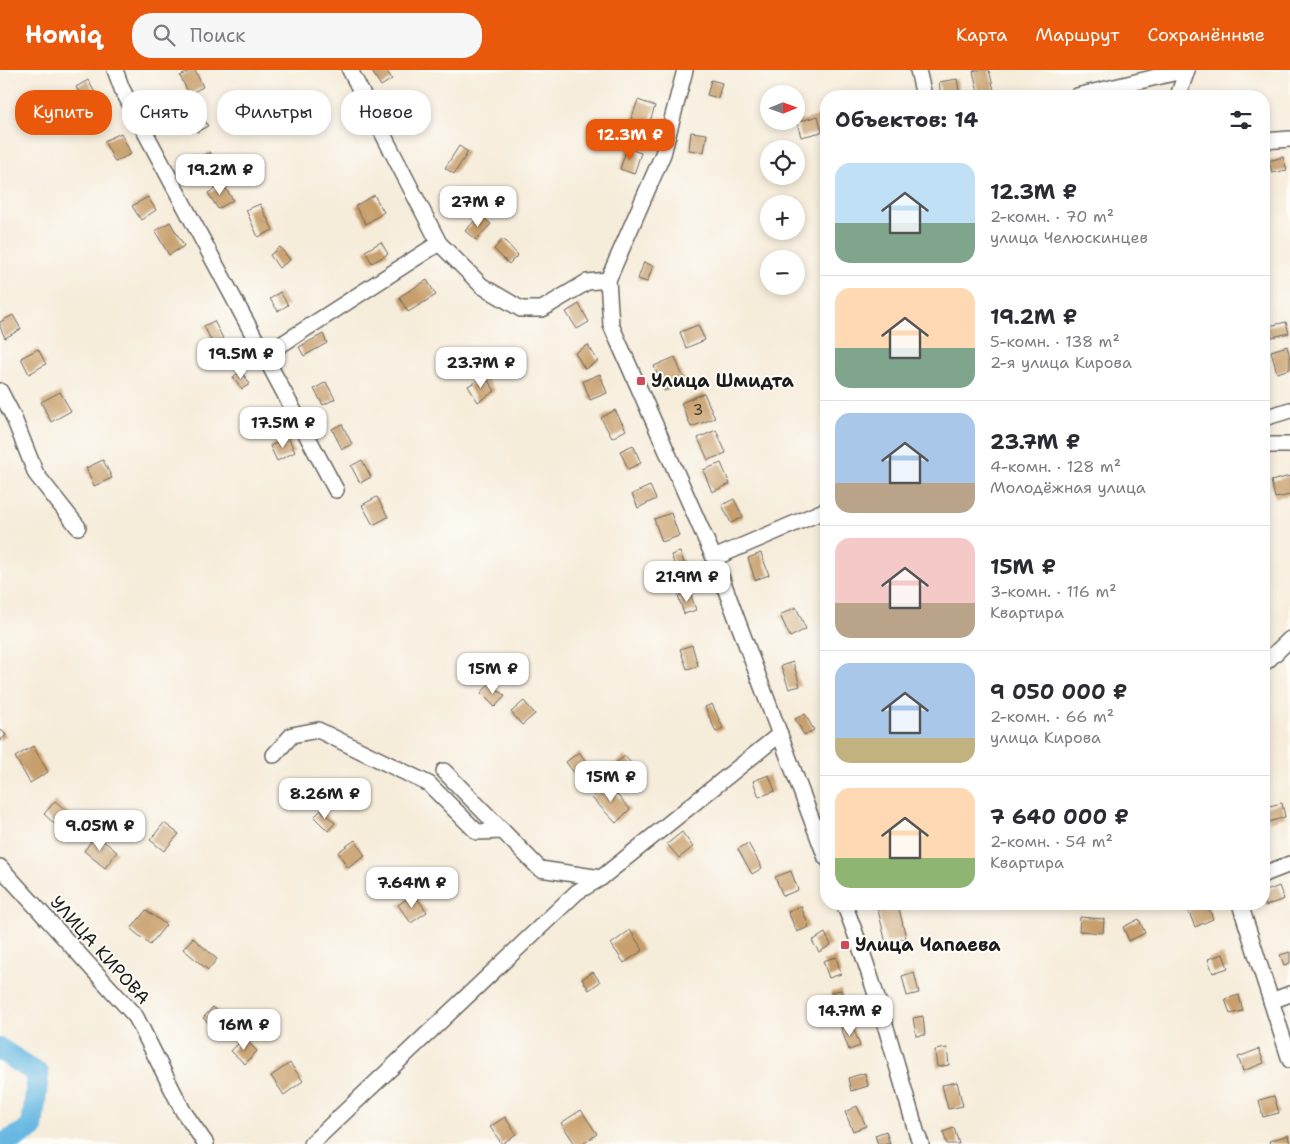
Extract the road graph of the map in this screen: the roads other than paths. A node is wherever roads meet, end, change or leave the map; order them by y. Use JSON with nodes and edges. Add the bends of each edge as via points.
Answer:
{"nodes":[{"id":1,"x":115,"y":70,"type":"edge"},
{"id":2,"x":350,"y":70,"type":"edge"},
{"id":3,"x":686,"y":70,"type":"edge"},
{"id":4,"x":918,"y":70,"type":"edge"},
{"id":5,"x":1186,"y":70,"type":"edge"},
{"id":6,"x":923,"y":90,"type":"edge"},
{"id":7,"x":1102,"y":90,"type":"edge"},
{"id":8,"x":1180,"y":90,"type":"edge"},
{"id":9,"x":1290,"y":139,"type":"edge"},
{"id":10,"x":1270,"y":141,"type":"edge"},
{"id":11,"x":439,"y":243,"type":"junction"},
{"id":12,"x":608,"y":280,"type":"junction"},
{"id":13,"x":265,"y":356,"type":"junction"},
{"id":14,"x":0,"y":391,"type":"edge"},
{"id":15,"x":1290,"y":410,"type":"edge"},
{"id":16,"x":1270,"y":416,"type":"edge"},
{"id":17,"x":1270,"y":444,"type":"edge"},
{"id":18,"x":1290,"y":445,"type":"edge"},
{"id":19,"x":336,"y":490,"type":"dead end"},
{"id":20,"x":820,"y":513,"type":"edge"},
{"id":21,"x":78,"y":527,"type":"dead end"},
{"id":22,"x":714,"y":558,"type":"junction"},
{"id":23,"x":1290,"y":639,"type":"edge"},
{"id":24,"x":1270,"y":658,"type":"edge"},
{"id":25,"x":780,"y":734,"type":"junction"},
{"id":26,"x":274,"y":755,"type":"dead end"},
{"id":27,"x":444,"y":771,"type":"dead end"},
{"id":28,"x":503,"y":831,"type":"junction"},
{"id":29,"x":820,"y":842,"type":"edge"},
{"id":30,"x":1290,"y":864,"type":"edge"},
{"id":31,"x":0,"y":867,"type":"edge"},
{"id":32,"x":1270,"y":872,"type":"edge"},
{"id":33,"x":601,"y":878,"type":"junction"},
{"id":34,"x":847,"y":910,"type":"edge"},
{"id":35,"x":1242,"y":910,"type":"edge"},
{"id":36,"x":1290,"y":994,"type":"edge"},
{"id":37,"x":1271,"y":1001,"type":"junction"},
{"id":38,"x":1290,"y":1060,"type":"edge"},
{"id":39,"x":206,"y":1144,"type":"edge"},
{"id":40,"x":311,"y":1144,"type":"edge"},
{"id":41,"x":921,"y":1144,"type":"edge"}],
"edges":[{"from":1,"to":13,"type":"street","via":[[122,89]]},
{"from":2,"to":11,"type":"street"},
{"from":3,"to":12,"type":"street","via":[[663,154]]},
{"from":4,"to":6,"type":"street"},
{"from":5,"to":7,"type":"street"},
{"from":5,"to":8,"type":"street"},
{"from":9,"to":10,"type":"street"},
{"from":11,"to":12,"type":"street","via":[[482,286],[521,309],[542,309],[587,282]]},
{"from":11,"to":13,"type":"street"},
{"from":12,"to":22,"type":"street","via":[[611,325]]},
{"from":13,"to":19,"type":"street"},
{"from":14,"to":21,"type":"street","via":[[36,474]]},
{"from":15,"to":16,"type":"street"},
{"from":17,"to":18,"type":"street"},
{"from":20,"to":22,"type":"street"},
{"from":22,"to":25,"type":"street"},
{"from":23,"to":24,"type":"street"},
{"from":25,"to":29,"type":"street"},
{"from":25,"to":33,"type":"street"},
{"from":26,"to":28,"type":"street","via":[[292,735],[318,730],[429,784],[477,832]]},
{"from":27,"to":28,"type":"street"},
{"from":28,"to":33,"type":"street","via":[[540,869]]},
{"from":30,"to":32,"type":"street"},
{"from":31,"to":39,"type":"street","name":"УЛИЦА КИРОВА","via":[[136,1016],[183,1111]]},
{"from":33,"to":40,"type":"street","via":[[577,892]]},
{"from":34,"to":41,"type":"street"},
{"from":35,"to":37,"type":"street"},
{"from":36,"to":37,"type":"street"},
{"from":37,"to":38,"type":"street"}]}
